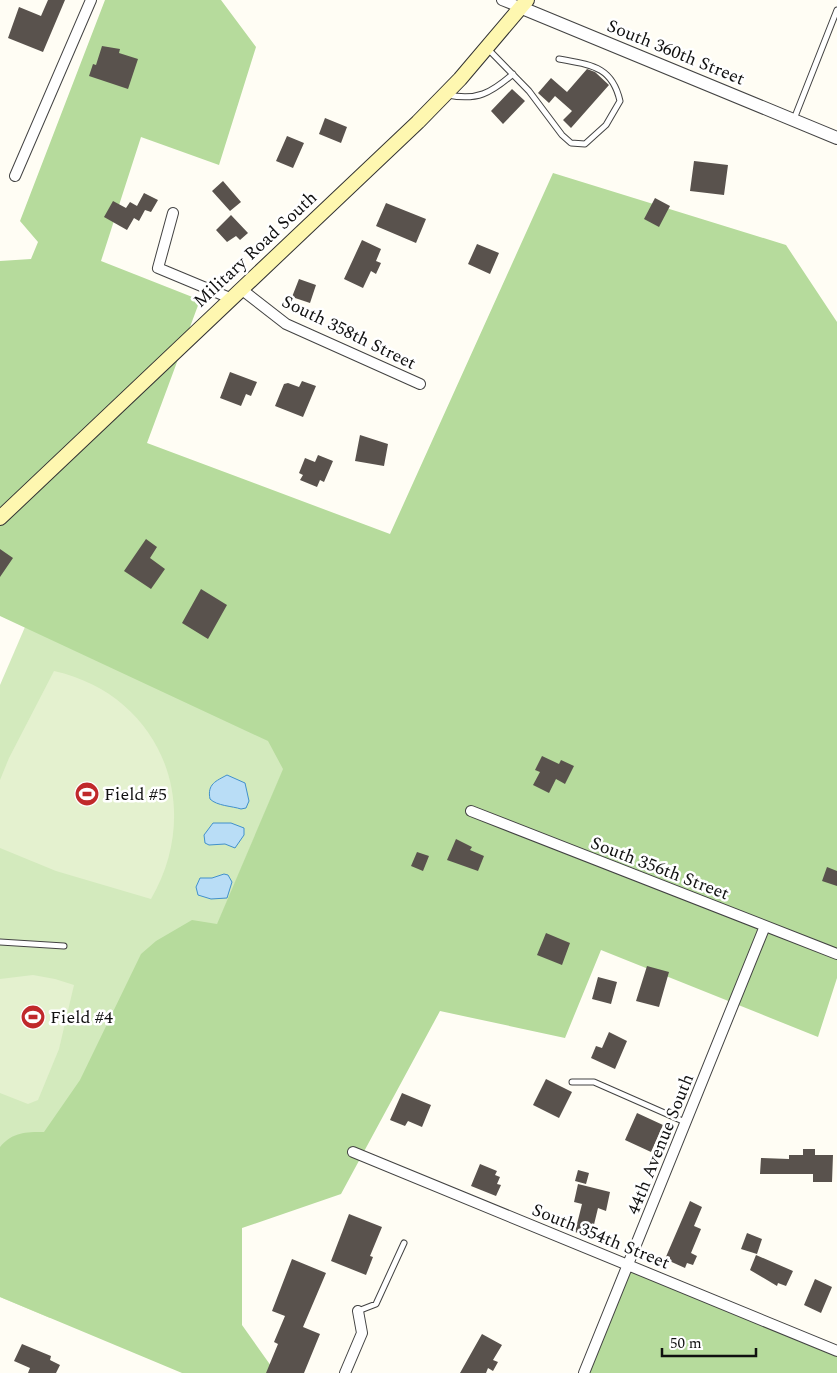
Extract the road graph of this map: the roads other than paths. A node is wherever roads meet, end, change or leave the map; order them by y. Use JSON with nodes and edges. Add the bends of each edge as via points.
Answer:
{"nodes":[{"id":1,"x":502,"y":0,"type":"edge"},
{"id":2,"x":90,"y":3,"type":"edge"},
{"id":3,"x":524,"y":4,"type":"edge"},
{"id":4,"x":837,"y":10,"type":"edge"},
{"id":5,"x":487,"y":48,"type":"junction"},
{"id":6,"x":559,"y":59,"type":"dead end"},
{"id":7,"x":513,"y":74,"type":"junction"},
{"id":8,"x":445,"y":94,"type":"junction"},
{"id":9,"x":794,"y":120,"type":"junction"},
{"id":10,"x":837,"y":138,"type":"edge"},
{"id":11,"x":15,"y":176,"type":"dead end"},
{"id":12,"x":174,"y":213,"type":"dead end"},
{"id":13,"x":235,"y":294,"type":"junction"},
{"id":14,"x":420,"y":384,"type":"dead end"},
{"id":15,"x":0,"y":518,"type":"edge"},
{"id":16,"x":471,"y":811,"type":"dead end"},
{"id":17,"x":765,"y":926,"type":"junction"},
{"id":18,"x":0,"y":942,"type":"edge"},
{"id":19,"x":64,"y":946,"type":"dead end"},
{"id":20,"x":837,"y":954,"type":"edge"},
{"id":21,"x":572,"y":1082,"type":"dead end"},
{"id":22,"x":686,"y":1122,"type":"junction"},
{"id":23,"x":353,"y":1152,"type":"dead end"},
{"id":24,"x":404,"y":1243,"type":"dead end"},
{"id":25,"x":629,"y":1264,"type":"junction"},
{"id":26,"x":358,"y":1311,"type":"joint"},
{"id":27,"x":837,"y":1351,"type":"edge"},
{"id":28,"x":346,"y":1373,"type":"edge"},
{"id":29,"x":584,"y":1373,"type":"edge"}],
"edges":[{"from":1,"to":3,"type":"street","name":"South 360th Street"},
{"from":2,"to":11,"type":"street"},
{"from":3,"to":5,"type":"main road","name":"Military Road South"},
{"from":3,"to":9,"type":"street","name":"South 360th Street"},
{"from":4,"to":9,"type":"lane"},
{"from":5,"to":7,"type":"lane"},
{"from":5,"to":8,"type":"main road","name":"Military Road South"},
{"from":6,"to":7,"type":"lane","via":[[591,65],[608,75],[616,87],[620,101],[606,125],[585,144],[571,143],[562,135]]},
{"from":7,"to":8,"type":"lane","via":[[493,92],[464,98]]},
{"from":8,"to":13,"type":"main road","name":"Military Road South"},
{"from":9,"to":10,"type":"street","name":"South 360th Street"},
{"from":12,"to":13,"type":"street","name":"South 358th Street","via":[[158,268]]},
{"from":13,"to":14,"type":"street","name":"South 358th Street","via":[[286,324]]},
{"from":13,"to":15,"type":"main road","name":"Military Road South"},
{"from":16,"to":17,"type":"street","name":"South 356th Street"},
{"from":17,"to":20,"type":"street","name":"South 356th Street"},
{"from":17,"to":22,"type":"street","name":"44th Avenue South"},
{"from":18,"to":19,"type":"lane"},
{"from":21,"to":22,"type":"lane","via":[[594,1082]]},
{"from":22,"to":25,"type":"street","name":"44th Avenue South"},
{"from":23,"to":25,"type":"street","name":"South 354th Street"},
{"from":24,"to":26,"type":"lane","via":[[376,1304]]},
{"from":25,"to":27,"type":"street","name":"South 354th Street"},
{"from":25,"to":29,"type":"street","name":"44th Avenue South"},
{"from":26,"to":28,"type":"street","via":[[362,1333]]}]}
